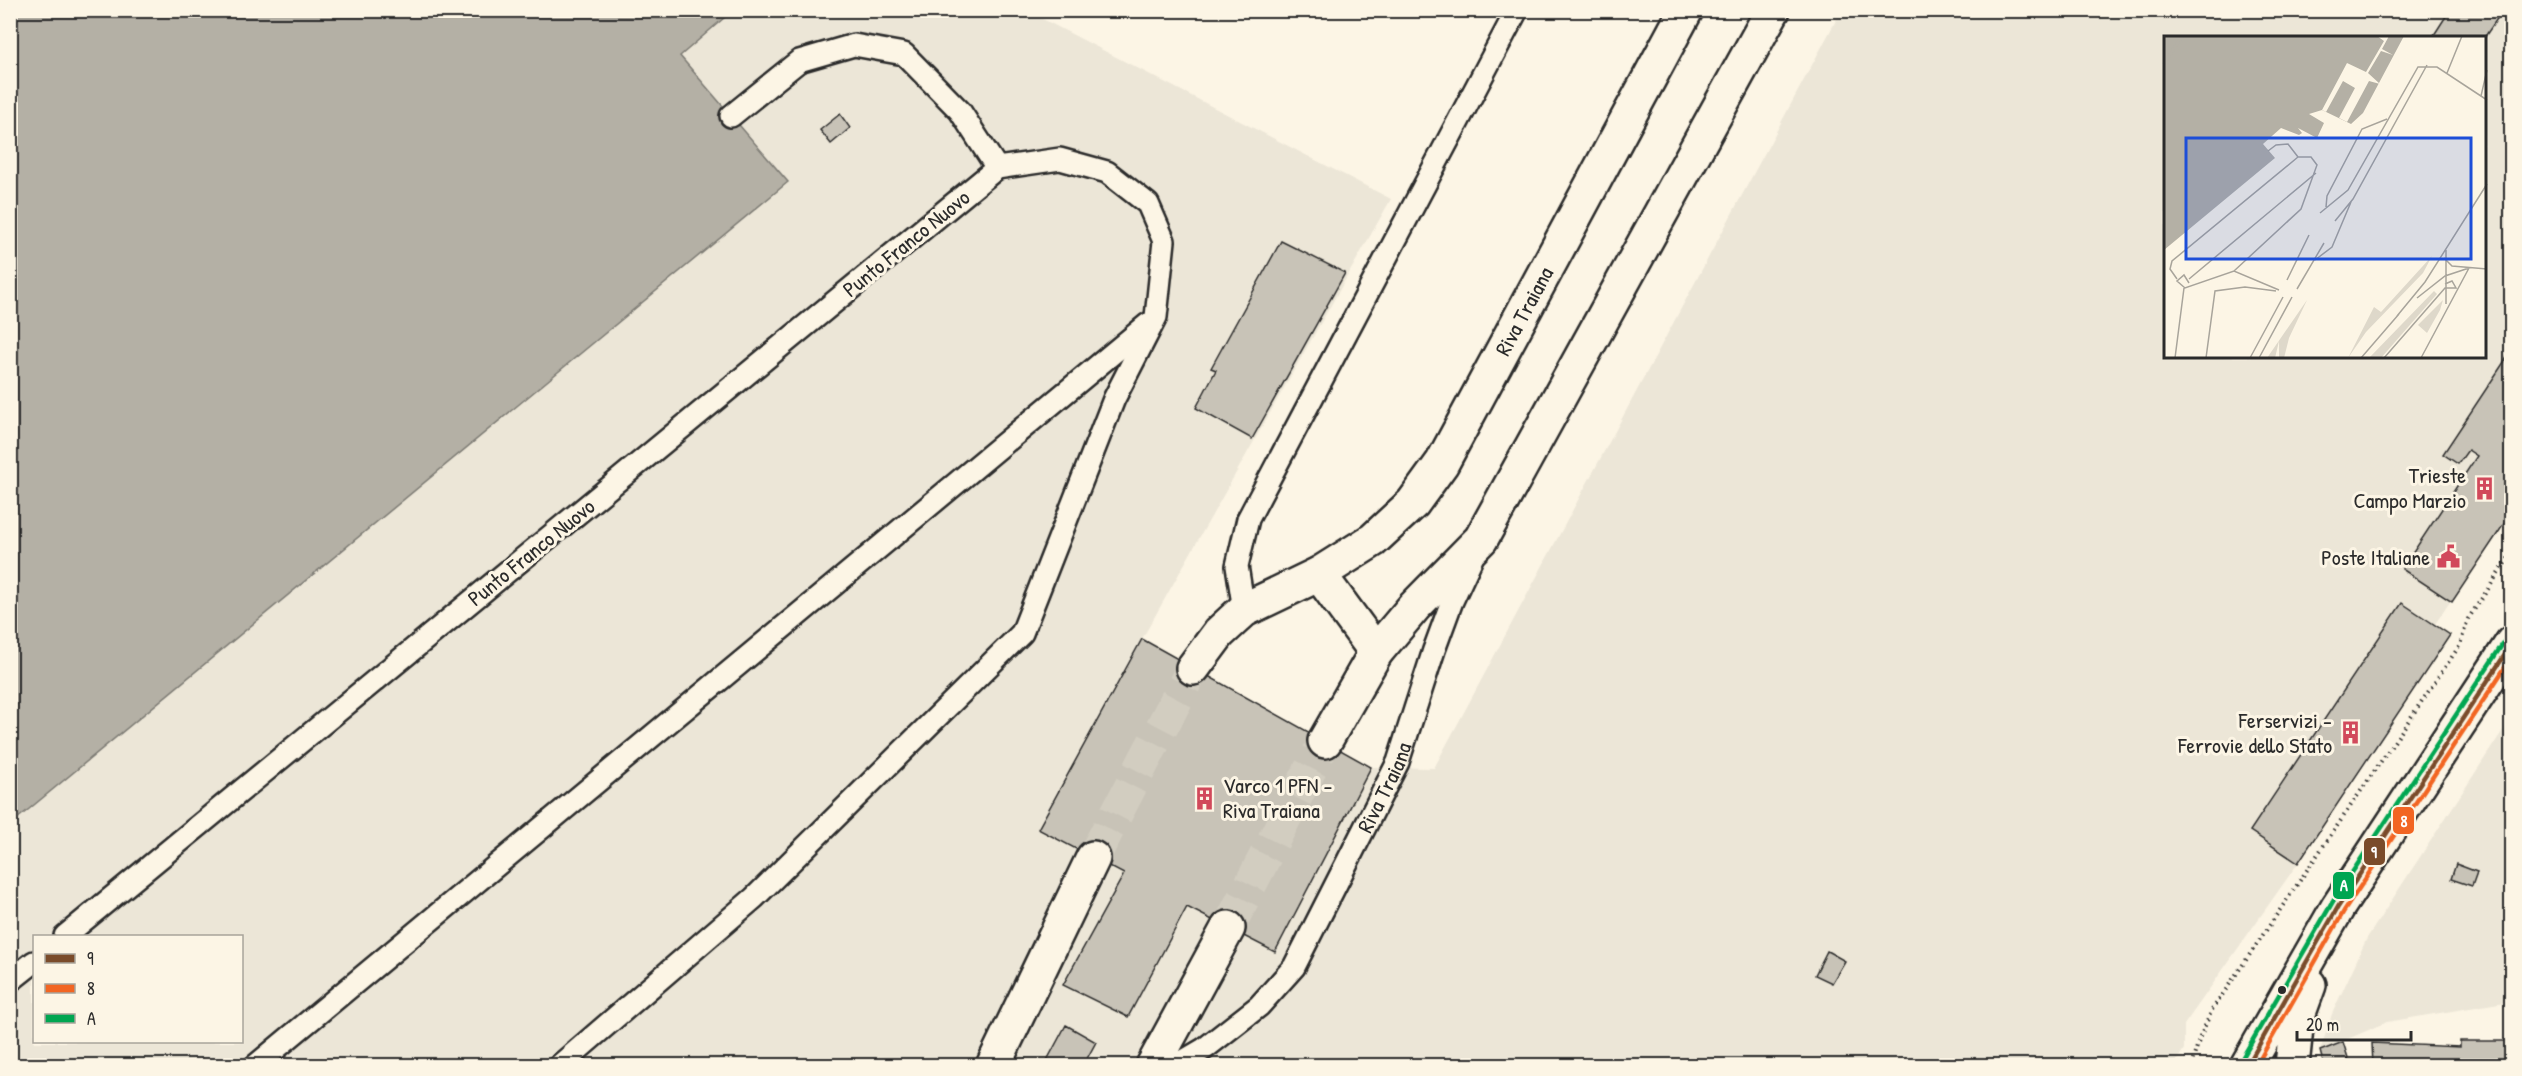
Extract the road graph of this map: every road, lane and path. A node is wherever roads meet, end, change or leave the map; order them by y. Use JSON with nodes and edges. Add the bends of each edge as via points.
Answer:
{"nodes":[{"id":1,"x":1517,"y":10,"type":"edge"},
{"id":2,"x":1686,"y":10,"type":"edge"},
{"id":3,"x":1773,"y":10,"type":"edge"},
{"id":4,"x":731,"y":116,"type":"dead end"},
{"id":5,"x":997,"y":168,"type":"junction"},
{"id":6,"x":1156,"y":317,"type":"junction"},
{"id":7,"x":1481,"y":539,"type":"junction"},
{"id":8,"x":2511,"y":553,"type":"edge"},
{"id":9,"x":1319,"y":574,"type":"junction"},
{"id":10,"x":1244,"y":610,"type":"junction"},
{"id":11,"x":2511,"y":643,"type":"edge"},
{"id":12,"x":1376,"y":652,"type":"junction"},
{"id":13,"x":1193,"y":668,"type":"tunnel mouth"},
{"id":14,"x":1324,"y":741,"type":"tunnel mouth"},
{"id":15,"x":1093,"y":858,"type":"tunnel mouth"},
{"id":16,"x":2338,"y":907,"type":"junction"},
{"id":17,"x":1227,"y":928,"type":"tunnel mouth"},
{"id":18,"x":66,"y":935,"type":"edge"},
{"id":19,"x":33,"y":963,"type":"edge"},
{"id":20,"x":10,"y":981,"type":"edge"},
{"id":21,"x":255,"y":1065,"type":"edge"},
{"id":22,"x":559,"y":1065,"type":"edge"},
{"id":23,"x":993,"y":1065,"type":"edge"},
{"id":24,"x":1153,"y":1065,"type":"edge"},
{"id":25,"x":1175,"y":1065,"type":"edge"},
{"id":26,"x":2191,"y":1065,"type":"edge"},
{"id":27,"x":2247,"y":1065,"type":"edge"},
{"id":28,"x":2292,"y":1065,"type":"edge"}],
"edges":[{"from":1,"to":10,"type":"lane","via":[[1248,519],[1237,566]]},
{"from":2,"to":9,"type":"street","name":"Riva Traiana","via":[[1442,463],[1413,503],[1372,540]]},
{"from":3,"to":7,"type":"street","name":"Riva Traiana"},
{"from":4,"to":5,"type":"lane","via":[[800,61],[854,45],[904,54],[960,111]]},
{"from":5,"to":6,"type":"lane","via":[[1060,159],[1107,172],[1148,204],[1164,241]]},
{"from":5,"to":18,"type":"lane","name":"Punto Franco Nuovo"},
{"from":6,"to":21,"type":"lane"},
{"from":6,"to":22,"type":"lane","via":[[1114,399],[1022,633],[754,898]]},
{"from":7,"to":12,"type":"street","name":"Riva Traiana"},
{"from":7,"to":25,"type":"lane","name":"Riva Traiana","via":[[1452,601],[1398,762],[1294,967],[1259,1006],[1204,1049]]},
{"from":8,"to":26,"type":"path","via":[[2468,619],[2460,645],[2212,1010]]},
{"from":9,"to":10,"type":"street","name":"Riva Traiana"},
{"from":9,"to":12,"type":"street"},
{"from":10,"to":13,"type":"street","name":"Riva Traiana","via":[[1219,633]]},
{"from":11,"to":16,"type":"street"},
{"from":12,"to":14,"type":"street","name":"Riva Traiana"},
{"from":15,"to":23,"type":"street"},
{"from":16,"to":27,"type":"street"},
{"from":16,"to":28,"type":"street","via":[[2297,1018]]},
{"from":17,"to":24,"type":"street"},
{"from":19,"to":20,"type":"lane"}]}
